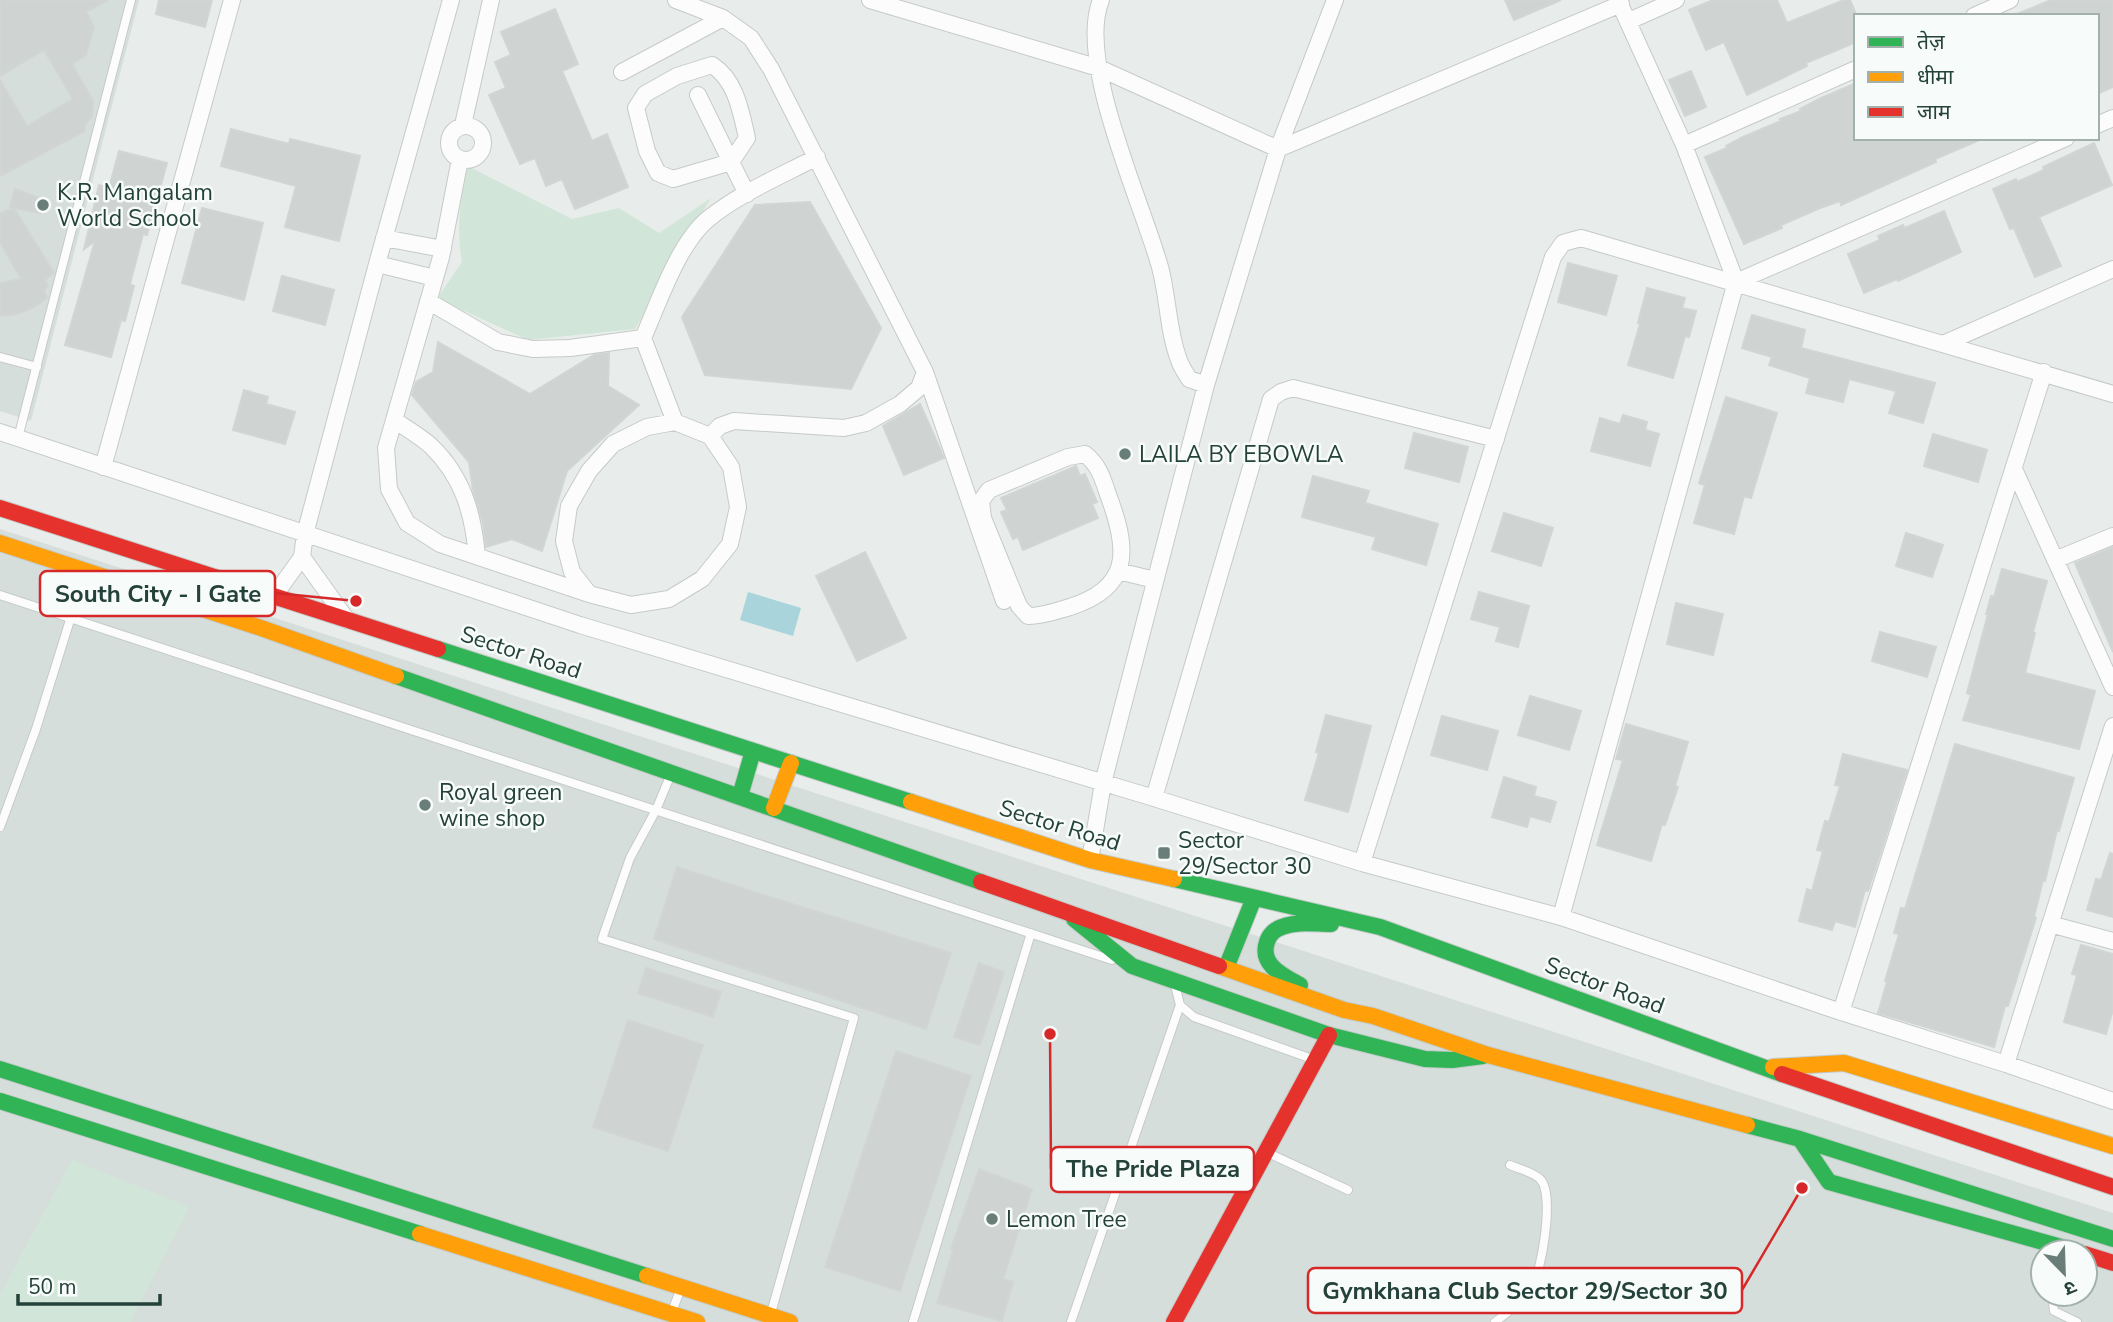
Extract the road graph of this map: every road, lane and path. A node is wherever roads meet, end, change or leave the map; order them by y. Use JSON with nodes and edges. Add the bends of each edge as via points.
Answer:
{"nodes":[{"id":1,"x":131,"y":0,"type":"edge"},
{"id":2,"x":232,"y":0,"type":"edge"},
{"id":3,"x":451,"y":0,"type":"edge"},
{"id":4,"x":491,"y":0,"type":"edge"},
{"id":5,"x":676,"y":0,"type":"edge"},
{"id":6,"x":870,"y":0,"type":"edge"},
{"id":7,"x":1101,"y":0,"type":"edge"},
{"id":8,"x":1335,"y":0,"type":"edge"},
{"id":9,"x":1676,"y":0,"type":"edge"},
{"id":10,"x":2010,"y":0,"type":"edge"},
{"id":11,"x":1619,"y":2,"type":"edge"},
{"id":12,"x":1979,"y":14,"type":"edge"},
{"id":13,"x":723,"y":18,"type":"junction"},
{"id":14,"x":1629,"y":21,"type":"junction"},
{"id":15,"x":1099,"y":68,"type":"junction"},
{"id":16,"x":1854,"y":70,"type":"edge"},
{"id":17,"x":622,"y":72,"type":"dead end"},
{"id":18,"x":698,"y":94,"type":"dead end"},
{"id":19,"x":463,"y":125,"type":"junction"},
{"id":20,"x":2061,"y":140,"type":"edge"},
{"id":21,"x":1684,"y":145,"type":"junction"},
{"id":22,"x":1278,"y":149,"type":"junction"},
{"id":23,"x":817,"y":157,"type":"junction"},
{"id":24,"x":460,"y":159,"type":"junction"},
{"id":25,"x":731,"y":162,"type":"junction"},
{"id":26,"x":747,"y":194,"type":"junction"},
{"id":27,"x":384,"y":238,"type":"junction"},
{"id":28,"x":443,"y":248,"type":"junction"},
{"id":29,"x":377,"y":264,"type":"junction"},
{"id":30,"x":2113,"y":269,"type":"edge"},
{"id":31,"x":435,"y":278,"type":"junction"},
{"id":32,"x":1736,"y":282,"type":"junction"},
{"id":33,"x":428,"y":301,"type":"junction"},
{"id":34,"x":643,"y":338,"type":"junction"},
{"id":35,"x":1943,"y":344,"type":"junction"},
{"id":36,"x":0,"y":357,"type":"edge"},
{"id":37,"x":37,"y":367,"type":"junction"},
{"id":38,"x":925,"y":372,"type":"junction"},
{"id":39,"x":2044,"y":372,"type":"junction"},
{"id":40,"x":1206,"y":385,"type":"junction"},
{"id":41,"x":2113,"y":394,"type":"edge"},
{"id":42,"x":394,"y":420,"type":"junction"},
{"id":43,"x":675,"y":422,"type":"junction"},
{"id":44,"x":0,"y":432,"type":"edge"},
{"id":45,"x":710,"y":436,"type":"junction"},
{"id":46,"x":18,"y":438,"type":"junction"},
{"id":47,"x":1496,"y":439,"type":"junction"},
{"id":48,"x":103,"y":467,"type":"junction"},
{"id":49,"x":2014,"y":469,"type":"junction"},
{"id":50,"x":0,"y":508,"type":"edge"},
{"id":51,"x":305,"y":534,"type":"junction"},
{"id":52,"x":2113,"y":536,"type":"edge"},
{"id":53,"x":0,"y":543,"type":"edge"},
{"id":54,"x":477,"y":556,"type":"junction"},
{"id":55,"x":302,"y":557,"type":"junction"},
{"id":56,"x":2055,"y":561,"type":"junction"},
{"id":57,"x":1118,"y":571,"type":"junction"},
{"id":58,"x":1156,"y":580,"type":"junction"},
{"id":59,"x":589,"y":594,"type":"junction"},
{"id":60,"x":0,"y":595,"type":"edge"},
{"id":61,"x":274,"y":596,"type":"junction"},
{"id":62,"x":1004,"y":601,"type":"dead end"},
{"id":63,"x":70,"y":620,"type":"junction"},
{"id":64,"x":347,"y":620,"type":"junction"},
{"id":65,"x":2113,"y":687,"type":"edge"},
{"id":66,"x":2113,"y":726,"type":"edge"},
{"id":67,"x":753,"y":751,"type":"junction"},
{"id":68,"x":791,"y":763,"type":"junction"},
{"id":69,"x":671,"y":772,"type":"junction"},
{"id":70,"x":1103,"y":783,"type":"junction"},
{"id":71,"x":740,"y":796,"type":"junction"},
{"id":72,"x":1154,"y":798,"type":"junction"},
{"id":73,"x":774,"y":808,"type":"junction"},
{"id":74,"x":656,"y":810,"type":"junction"},
{"id":75,"x":0,"y":827,"type":"edge"},
{"id":76,"x":1090,"y":860,"type":"junction"},
{"id":77,"x":1362,"y":863,"type":"junction"},
{"id":78,"x":1254,"y":898,"type":"junction"},
{"id":79,"x":1062,"y":909,"type":"junction"},
{"id":80,"x":1561,"y":917,"type":"junction"},
{"id":81,"x":2050,"y":924,"type":"junction"},
{"id":82,"x":1380,"y":927,"type":"junction"},
{"id":83,"x":1031,"y":933,"type":"junction"},
{"id":84,"x":2113,"y":941,"type":"edge"},
{"id":85,"x":1132,"y":966,"type":"junction"},
{"id":86,"x":1226,"y":968,"type":"junction"},
{"id":87,"x":1174,"y":982,"type":"junction"},
{"id":88,"x":1180,"y":1005,"type":"junction"},
{"id":89,"x":1344,"y":1010,"type":"junction"},
{"id":90,"x":1841,"y":1012,"type":"junction"},
{"id":91,"x":1329,"y":1035,"type":"junction"},
{"id":92,"x":1488,"y":1055,"type":"junction"},
{"id":93,"x":1315,"y":1060,"type":"junction"},
{"id":94,"x":2006,"y":1064,"type":"junction"},
{"id":95,"x":1764,"y":1068,"type":"junction"},
{"id":96,"x":0,"y":1069,"type":"edge"},
{"id":97,"x":0,"y":1101,"type":"edge"},
{"id":98,"x":2113,"y":1101,"type":"edge"},
{"id":99,"x":1800,"y":1139,"type":"junction"},
{"id":100,"x":2113,"y":1146,"type":"edge"},
{"id":101,"x":1266,"y":1152,"type":"junction"},
{"id":102,"x":1510,"y":1165,"type":"dead end"},
{"id":103,"x":2113,"y":1187,"type":"edge"},
{"id":104,"x":1348,"y":1189,"type":"dead end"},
{"id":105,"x":2113,"y":1239,"type":"edge"},
{"id":106,"x":2029,"y":1240,"type":"edge"},
{"id":107,"x":681,"y":1287,"type":"junction"},
{"id":108,"x":2054,"y":1308,"type":"edge"},
{"id":109,"x":671,"y":1314,"type":"junction"},
{"id":110,"x":770,"y":1316,"type":"junction"},
{"id":111,"x":697,"y":1322,"type":"edge"},
{"id":112,"x":790,"y":1322,"type":"edge"},
{"id":113,"x":914,"y":1322,"type":"edge"},
{"id":114,"x":1071,"y":1322,"type":"edge"},
{"id":115,"x":1174,"y":1322,"type":"edge"},
{"id":116,"x":1495,"y":1322,"type":"edge"},
{"id":117,"x":2077,"y":1322,"type":"edge"}],
"edges":[{"from":1,"to":37,"type":"lane"},
{"from":2,"to":48,"type":"street"},
{"from":3,"to":27,"type":"street"},
{"from":4,"to":19,"type":"street"},
{"from":5,"to":13,"type":"street"},
{"from":6,"to":15,"type":"street"},
{"from":7,"to":15,"type":"street","via":[[1094,38]]},
{"from":8,"to":22,"type":"street"},
{"from":9,"to":14,"type":"street"},
{"from":10,"to":12,"type":"street"},
{"from":11,"to":14,"type":"street"},
{"from":11,"to":22,"type":"street"},
{"from":13,"to":17,"type":"street"},
{"from":13,"to":23,"type":"street","via":[[751,38]]},
{"from":14,"to":21,"type":"street"},
{"from":15,"to":22,"type":"street"},
{"from":15,"to":40,"type":"street","via":[[1160,266],[1179,360],[1189,379]]},
{"from":16,"to":21,"type":"street"},
{"from":18,"to":25,"type":"street"},
{"from":19,"to":24,"type":"street","via":[[453,131],[449,142]]},
{"from":19,"to":24,"type":"street","via":[[479,130],[483,147],[472,159]]},
{"from":20,"to":32,"type":"street"},
{"from":21,"to":32,"type":"street"},
{"from":22,"to":40,"type":"street"},
{"from":23,"to":26,"type":"street"},
{"from":23,"to":38,"type":"street"},
{"from":24,"to":28,"type":"street"},
{"from":25,"to":25,"type":"street","via":[[747,138],[738,101],[722,71],[712,65],[677,76],[645,94],[636,108],[658,173],[673,179]]},
{"from":25,"to":26,"type":"street"},
{"from":26,"to":34,"type":"street","via":[[707,220],[683,250]]},
{"from":27,"to":28,"type":"street"},
{"from":27,"to":29,"type":"street"},
{"from":28,"to":31,"type":"street"},
{"from":29,"to":31,"type":"street"},
{"from":29,"to":51,"type":"street"},
{"from":30,"to":35,"type":"street"},
{"from":31,"to":33,"type":"street"},
{"from":32,"to":35,"type":"street"},
{"from":32,"to":47,"type":"street","via":[[1581,238],[1563,243],[1553,257]]},
{"from":32,"to":80,"type":"street"},
{"from":33,"to":34,"type":"street","via":[[498,342],[533,349]]},
{"from":33,"to":42,"type":"street"},
{"from":34,"to":43,"type":"street"},
{"from":35,"to":39,"type":"street"},
{"from":36,"to":37,"type":"lane"},
{"from":37,"to":46,"type":"lane"},
{"from":38,"to":45,"type":"street","via":[[919,388],[866,423],[844,428],[734,421]]},
{"from":38,"to":62,"type":"street"},
{"from":39,"to":41,"type":"street"},
{"from":39,"to":49,"type":"street"},
{"from":40,"to":58,"type":"street"},
{"from":42,"to":54,"type":"street","via":[[430,445],[466,497]]},
{"from":42,"to":54,"type":"street","via":[[386,448],[389,489],[407,523],[440,544]]},
{"from":43,"to":45,"type":"street"},
{"from":43,"to":59,"type":"street","via":[[647,426],[613,444],[589,471],[569,506],[564,541],[572,572]]},
{"from":44,"to":46,"type":"street"},
{"from":45,"to":59,"type":"street","via":[[730,467],[738,507],[730,544],[702,579],[669,599],[631,605]]},
{"from":46,"to":48,"type":"street"},
{"from":47,"to":72,"type":"street","via":[[1293,388],[1271,399]]},
{"from":47,"to":77,"type":"street"},
{"from":48,"to":51,"type":"street"},
{"from":49,"to":56,"type":"street"},
{"from":49,"to":90,"type":"street"},
{"from":50,"to":61,"type":"main road","name":"Sector Road"},
{"from":51,"to":55,"type":"street"},
{"from":51,"to":70,"type":"street","via":[[580,625]]},
{"from":52,"to":56,"type":"street"},
{"from":53,"to":69,"type":"main road","via":[[261,628]]},
{"from":54,"to":59,"type":"street"},
{"from":55,"to":61,"type":"street"},
{"from":55,"to":64,"type":"street"},
{"from":56,"to":65,"type":"street"},
{"from":57,"to":57,"type":"street","via":[[1122,550],[1119,527],[1096,463],[1085,454],[989,490],[981,500],[983,518],[1019,606],[1028,616],[1088,601],[1106,590]]},
{"from":57,"to":58,"type":"street"},
{"from":58,"to":70,"type":"street"},
{"from":60,"to":63,"type":"lane"},
{"from":61,"to":64,"type":"main road","name":"Sector Road"},
{"from":63,"to":74,"type":"lane"},
{"from":63,"to":75,"type":"lane"},
{"from":64,"to":67,"type":"main road","name":"Sector Road"},
{"from":66,"to":81,"type":"street"},
{"from":67,"to":68,"type":"main road","name":"Sector Road"},
{"from":67,"to":71,"type":"main road"},
{"from":68,"to":73,"type":"main road"},
{"from":68,"to":76,"type":"main road","name":"Sector Road"},
{"from":69,"to":71,"type":"main road"},
{"from":69,"to":74,"type":"lane"},
{"from":70,"to":72,"type":"street"},
{"from":70,"to":76,"type":"street"},
{"from":71,"to":73,"type":"main road"},
{"from":72,"to":77,"type":"street"},
{"from":73,"to":79,"type":"main road"},
{"from":74,"to":83,"type":"lane"},
{"from":74,"to":110,"type":"lane","via":[[630,858],[602,939],[854,1018]]},
{"from":76,"to":78,"type":"main road","name":"Sector Road"},
{"from":77,"to":80,"type":"street"},
{"from":78,"to":82,"type":"main road","name":"Sector Road"},
{"from":78,"to":86,"type":"main road"},
{"from":79,"to":85,"type":"main road"},
{"from":79,"to":86,"type":"main road"},
{"from":80,"to":90,"type":"street"},
{"from":81,"to":84,"type":"street"},
{"from":81,"to":94,"type":"street"},
{"from":82,"to":89,"type":"main road","via":[[1285,925],[1266,939],[1267,959],[1273,968]]},
{"from":82,"to":95,"type":"main road","name":"Sector Road"},
{"from":83,"to":85,"type":"lane"},
{"from":83,"to":113,"type":"lane"},
{"from":85,"to":87,"type":"main road"},
{"from":86,"to":89,"type":"main road"},
{"from":87,"to":88,"type":"lane"},
{"from":87,"to":91,"type":"main road"},
{"from":88,"to":93,"type":"lane","via":[[1194,1017]]},
{"from":88,"to":114,"type":"lane"},
{"from":89,"to":92,"type":"main road"},
{"from":90,"to":94,"type":"street"},
{"from":91,"to":92,"type":"main road","via":[[1424,1059]]},
{"from":91,"to":93,"type":"main road"},
{"from":92,"to":99,"type":"main road"},
{"from":93,"to":101,"type":"main road"},
{"from":94,"to":98,"type":"street"},
{"from":95,"to":100,"type":"main road","name":"Sector Road","via":[[1844,1063]]},
{"from":95,"to":103,"type":"main road"},
{"from":96,"to":107,"type":"main road"},
{"from":97,"to":109,"type":"main road"},
{"from":99,"to":105,"type":"main road"},
{"from":99,"to":106,"type":"main road","via":[[1829,1182]]},
{"from":101,"to":104,"type":"lane"},
{"from":101,"to":115,"type":"main road"},
{"from":102,"to":116,"type":"lane","via":[[1539,1178],[1546,1189],[1545,1234],[1532,1287]]},
{"from":107,"to":109,"type":"lane"},
{"from":107,"to":110,"type":"main road"},
{"from":108,"to":117,"type":"lane"},
{"from":109,"to":111,"type":"main road"},
{"from":110,"to":112,"type":"main road"}]}
